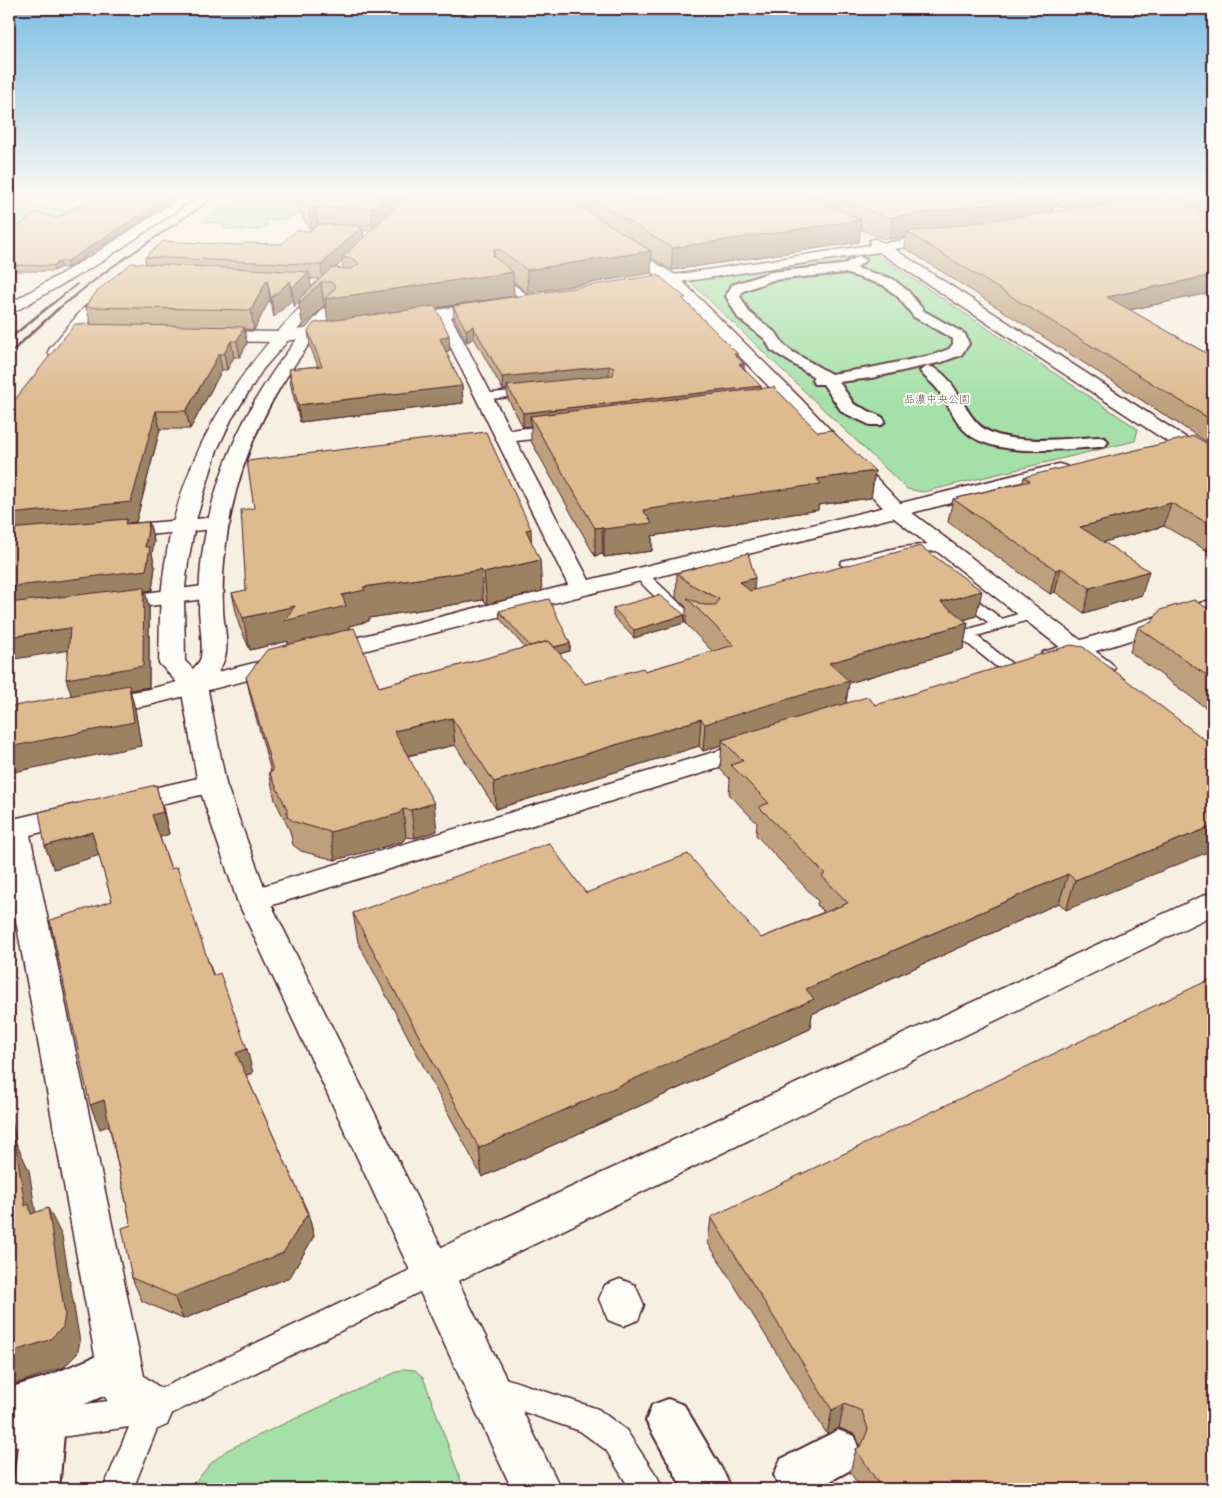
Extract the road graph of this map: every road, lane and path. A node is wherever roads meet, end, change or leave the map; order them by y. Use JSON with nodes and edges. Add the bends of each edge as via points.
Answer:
{"nodes":[{"id":1,"x":86,"y":265,"type":"edge"},
{"id":2,"x":650,"y":265,"type":"edge"},
{"id":3,"x":762,"y":265,"type":"edge"},
{"id":4,"x":851,"y":265,"type":"edge"},
{"id":5,"x":911,"y":265,"type":"edge"},
{"id":6,"x":845,"y":269,"type":"junction"},
{"id":7,"x":498,"y":276,"type":"edge"},
{"id":8,"x":672,"y":279,"type":"junction"},
{"id":9,"x":124,"y":282,"type":"edge"},
{"id":10,"x":305,"y":284,"type":"edge"},
{"id":11,"x":339,"y":287,"type":"junction"},
{"id":12,"x":623,"y":287,"type":"edge"},
{"id":13,"x":718,"y":292,"type":"dead end"},
{"id":14,"x":741,"y":292,"type":"junction"},
{"id":15,"x":547,"y":298,"type":"edge"},
{"id":16,"x":529,"y":301,"type":"junction"},
{"id":17,"x":9,"y":310,"type":"edge"},
{"id":18,"x":442,"y":314,"type":"junction"},
{"id":19,"x":386,"y":322,"type":"edge"},
{"id":20,"x":349,"y":328,"type":"edge"},
{"id":21,"x":71,"y":334,"type":"junction"},
{"id":22,"x":91,"y":334,"type":"edge"},
{"id":23,"x":306,"y":334,"type":"junction"},
{"id":24,"x":190,"y":336,"type":"edge"},
{"id":25,"x":278,"y":337,"type":"junction"},
{"id":26,"x":47,"y":365,"type":"edge"},
{"id":27,"x":903,"y":370,"type":"junction"},
{"id":28,"x":824,"y":379,"type":"junction"},
{"id":29,"x":541,"y":391,"type":"edge"},
{"id":30,"x":483,"y":397,"type":"junction"},
{"id":31,"x":876,"y":420,"type":"dead end"},
{"id":32,"x":590,"y":426,"type":"edge"},
{"id":33,"x":503,"y":437,"type":"junction"},
{"id":34,"x":1177,"y":441,"type":"junction"},
{"id":35,"x":1148,"y":448,"type":"edge"},
{"id":36,"x":1094,"y":457,"type":"joint"},
{"id":37,"x":1213,"y":463,"type":"edge"},
{"id":38,"x":896,"y":510,"type":"junction"},
{"id":39,"x":219,"y":523,"type":"junction"},
{"id":40,"x":184,"y":527,"type":"junction"},
{"id":41,"x":96,"y":534,"type":"edge"},
{"id":42,"x":944,"y":546,"type":"junction"},
{"id":43,"x":903,"y":552,"type":"junction"},
{"id":44,"x":918,"y":563,"type":"edge"},
{"id":45,"x":847,"y":564,"type":"edge"},
{"id":46,"x":640,"y":573,"type":"junction"},
{"id":47,"x":948,"y":585,"type":"edge"},
{"id":48,"x":581,"y":588,"type":"junction"},
{"id":49,"x":212,"y":592,"type":"junction"},
{"id":50,"x":173,"y":596,"type":"junction"},
{"id":51,"x":1213,"y":606,"type":"edge"},
{"id":52,"x":86,"y":607,"type":"edge"},
{"id":53,"x":1033,"y":614,"type":"junction"},
{"id":54,"x":1000,"y":624,"type":"junction"},
{"id":55,"x":708,"y":626,"type":"edge"},
{"id":56,"x":1077,"y":649,"type":"junction"},
{"id":57,"x":1010,"y":670,"type":"junction"},
{"id":58,"x":982,"y":679,"type":"edge"},
{"id":59,"x":1117,"y":679,"type":"edge"},
{"id":60,"x":194,"y":685,"type":"junction"},
{"id":61,"x":74,"y":710,"type":"edge"},
{"id":62,"x":782,"y":740,"type":"edge"},
{"id":63,"x":212,"y":784,"type":"junction"},
{"id":64,"x":11,"y":829,"type":"edge"},
{"id":65,"x":253,"y":900,"type":"junction"},
{"id":66,"x":1213,"y":902,"type":"edge"},
{"id":67,"x":433,"y":1272,"type":"junction"},
{"id":68,"x":119,"y":1368,"type":"junction"},
{"id":69,"x":487,"y":1387,"type":"junction"},
{"id":70,"x":151,"y":1409,"type":"junction"},
{"id":71,"x":26,"y":1417,"type":"edge"},
{"id":72,"x":668,"y":1421,"type":"dead end"},
{"id":73,"x":838,"y":1452,"type":"dead end"},
{"id":74,"x":797,"y":1475,"type":"dead end"},
{"id":75,"x":36,"y":1489,"type":"edge"},
{"id":76,"x":118,"y":1489,"type":"edge"},
{"id":77,"x":536,"y":1489,"type":"edge"},
{"id":78,"x":647,"y":1489,"type":"edge"},
{"id":79,"x":708,"y":1489,"type":"edge"}],
"edges":[{"from":1,"to":17,"type":"street"},
{"from":2,"to":8,"type":"street"},
{"from":3,"to":8,"type":"street"},
{"from":4,"to":6,"type":"street"},
{"from":5,"to":34,"type":"street"},
{"from":6,"to":14,"type":"street","via":[[771,276],[748,283]]},
{"from":6,"to":27,"type":"street","via":[[888,282],[919,314],[962,340],[960,348],[947,356]]},
{"from":7,"to":16,"type":"lane"},
{"from":8,"to":12,"type":"street"},
{"from":8,"to":38,"type":"street","via":[[784,403]]},
{"from":9,"to":21,"type":"street","via":[[95,306]]},
{"from":10,"to":11,"type":"street"},
{"from":11,"to":23,"type":"street"},
{"from":11,"to":25,"type":"street"},
{"from":13,"to":14,"type":"street"},
{"from":14,"to":28,"type":"street","via":[[743,315],[772,336],[785,354]]},
{"from":15,"to":16,"type":"street"},
{"from":16,"to":18,"type":"street"},
{"from":18,"to":19,"type":"street"},
{"from":18,"to":30,"type":"street"},
{"from":20,"to":23,"type":"street"},
{"from":21,"to":22,"type":"street"},
{"from":21,"to":26,"type":"street"},
{"from":23,"to":25,"type":"street"},
{"from":23,"to":39,"type":"street","via":[[264,396],[250,425],[224,497]]},
{"from":24,"to":25,"type":"street"},
{"from":25,"to":40,"type":"street","via":[[242,385],[206,448]]},
{"from":27,"to":28,"type":"street"},
{"from":27,"to":36,"type":"street","via":[[942,382],[941,396],[972,429],[996,440]]},
{"from":28,"to":31,"type":"street","via":[[848,408]]},
{"from":29,"to":30,"type":"lane"},
{"from":30,"to":33,"type":"street"},
{"from":32,"to":33,"type":"street"},
{"from":33,"to":48,"type":"street"},
{"from":34,"to":35,"type":"street"},
{"from":34,"to":37,"type":"street"},
{"from":36,"to":38,"type":"street"},
{"from":38,"to":42,"type":"street"},
{"from":38,"to":46,"type":"street"},
{"from":39,"to":40,"type":"street"},
{"from":39,"to":49,"type":"street"},
{"from":40,"to":41,"type":"street"},
{"from":40,"to":50,"type":"street"},
{"from":42,"to":43,"type":"lane"},
{"from":42,"to":53,"type":"street"},
{"from":43,"to":44,"type":"lane"},
{"from":43,"to":45,"type":"lane"},
{"from":46,"to":48,"type":"street"},
{"from":46,"to":55,"type":"lane","via":[[683,614]]},
{"from":47,"to":54,"type":"lane"},
{"from":48,"to":60,"type":"street"},
{"from":49,"to":50,"type":"street"},
{"from":49,"to":60,"type":"street","via":[[213,658]]},
{"from":50,"to":52,"type":"street"},
{"from":50,"to":60,"type":"street","via":[[172,663]]},
{"from":51,"to":56,"type":"street"},
{"from":53,"to":54,"type":"lane"},
{"from":53,"to":56,"type":"street"},
{"from":54,"to":57,"type":"lane","via":[[965,635]]},
{"from":56,"to":57,"type":"street"},
{"from":56,"to":59,"type":"street"},
{"from":57,"to":58,"type":"street"},
{"from":60,"to":61,"type":"street"},
{"from":60,"to":63,"type":"street"},
{"from":62,"to":65,"type":"street"},
{"from":63,"to":64,"type":"street"},
{"from":63,"to":65,"type":"street"},
{"from":64,"to":68,"type":"street"},
{"from":65,"to":67,"type":"street"},
{"from":66,"to":67,"type":"street"},
{"from":67,"to":69,"type":"street"},
{"from":67,"to":70,"type":"lane"},
{"from":68,"to":70,"type":"street","via":[[124,1389]]},
{"from":68,"to":71,"type":"street"},
{"from":69,"to":77,"type":"street"},
{"from":69,"to":78,"type":"lane","via":[[588,1419],[616,1440]]},
{"from":70,"to":71,"type":"lane"},
{"from":70,"to":76,"type":"lane"},
{"from":71,"to":75,"type":"street"},
{"from":72,"to":79,"type":"street"},
{"from":73,"to":74,"type":"street"}]}
